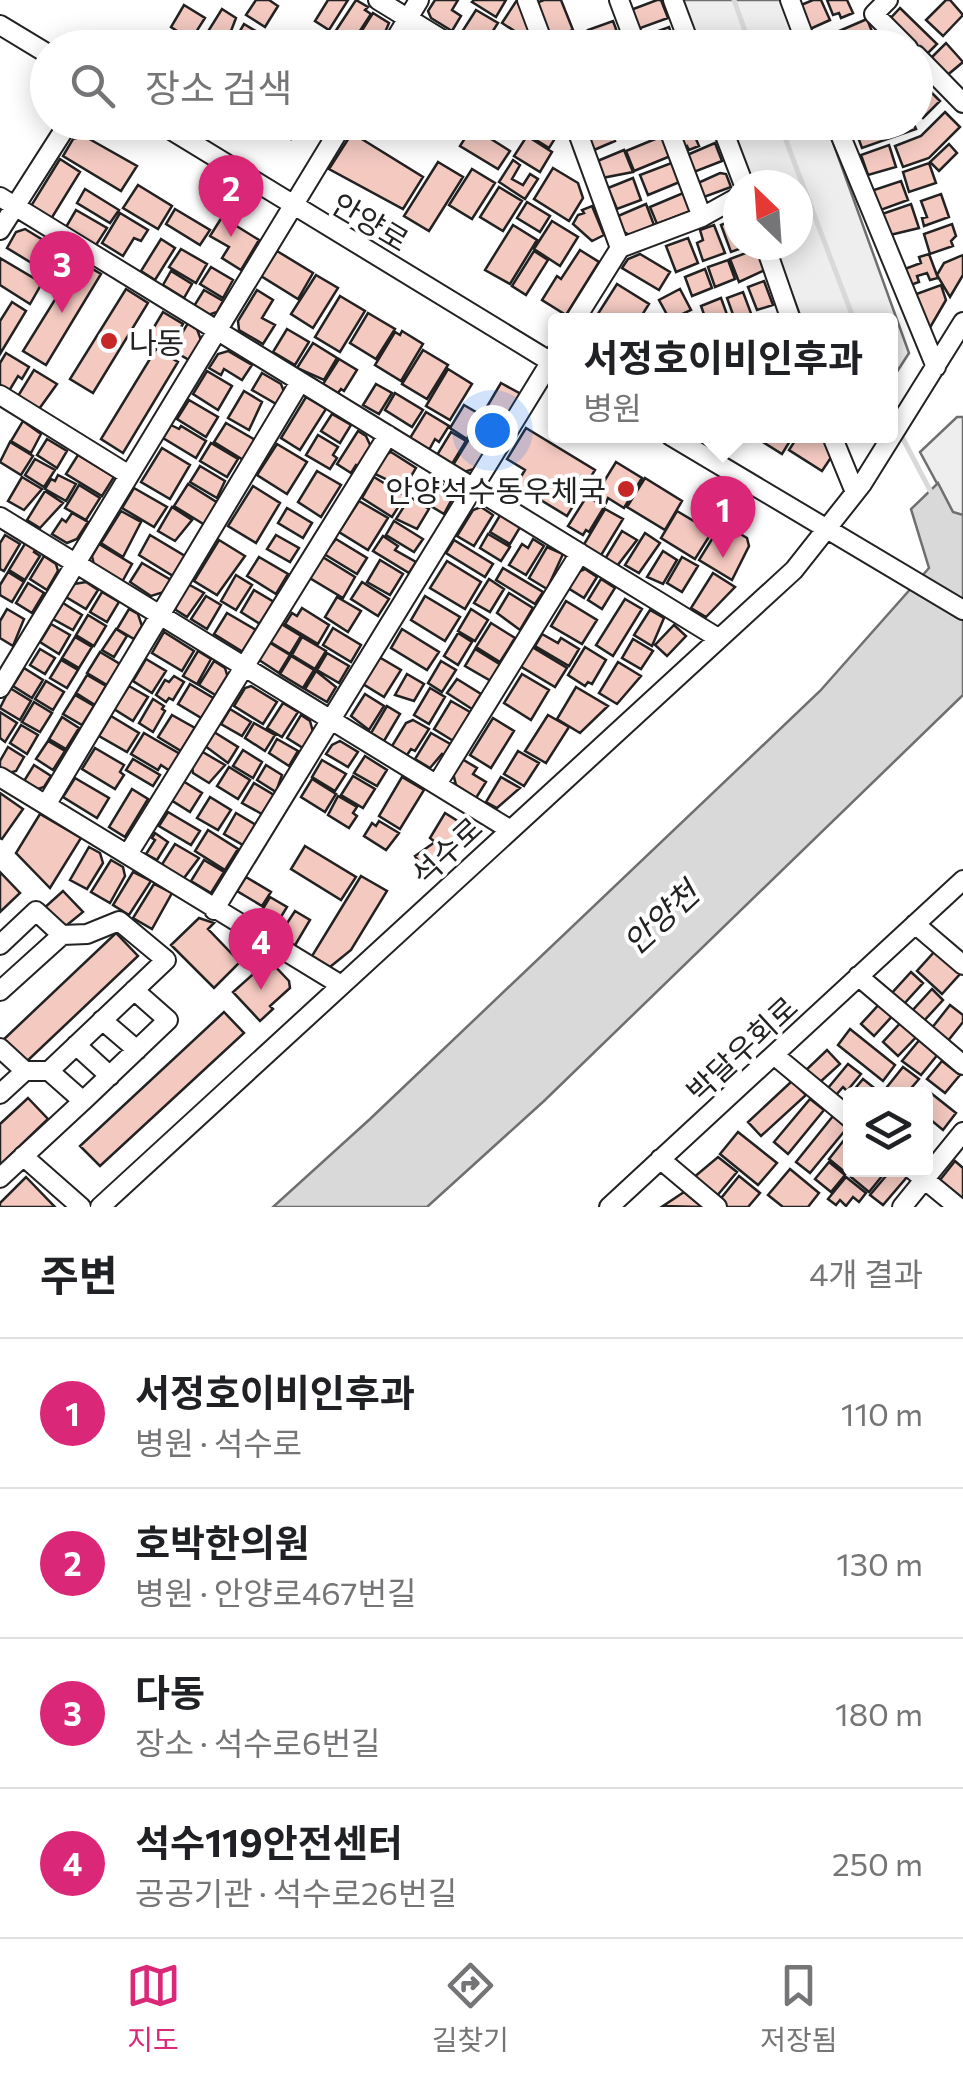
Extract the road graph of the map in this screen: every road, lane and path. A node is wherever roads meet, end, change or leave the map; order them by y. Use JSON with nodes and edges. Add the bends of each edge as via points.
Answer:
{"nodes":[{"id":1,"x":378,"y":0,"type":"edge"},
{"id":2,"x":419,"y":0,"type":"edge"},
{"id":3,"x":527,"y":0,"type":"edge"},
{"id":4,"x":619,"y":0,"type":"edge"},
{"id":5,"x":673,"y":0,"type":"edge"},
{"id":6,"x":790,"y":0,"type":"edge"},
{"id":7,"x":888,"y":0,"type":"edge"},
{"id":8,"x":407,"y":18,"type":"junction"},
{"id":9,"x":0,"y":25,"type":"edge"},
{"id":10,"x":400,"y":30,"type":"edge"},
{"id":11,"x":427,"y":30,"type":"edge"},
{"id":12,"x":539,"y":30,"type":"edge"},
{"id":13,"x":630,"y":30,"type":"edge"},
{"id":14,"x":684,"y":30,"type":"edge"},
{"id":15,"x":801,"y":30,"type":"edge"},
{"id":16,"x":890,"y":30,"type":"edge"},
{"id":17,"x":30,"y":43,"type":"edge"},
{"id":18,"x":933,"y":72,"type":"edge"},
{"id":19,"x":963,"y":103,"type":"edge"},
{"id":20,"x":55,"y":140,"type":"edge"},
{"id":21,"x":187,"y":140,"type":"edge"},
{"id":22,"x":333,"y":140,"type":"edge"},
{"id":23,"x":581,"y":140,"type":"edge"},
{"id":24,"x":673,"y":140,"type":"edge"},
{"id":25,"x":727,"y":140,"type":"edge"},
{"id":26,"x":842,"y":140,"type":"edge"},
{"id":27,"x":738,"y":170,"type":"edge"},
{"id":28,"x":7,"y":201,"type":"edge"},
{"id":29,"x":723,"y":205,"type":"edge"},
{"id":30,"x":293,"y":206,"type":"junction"},
{"id":31,"x":702,"y":216,"type":"junction"},
{"id":32,"x":0,"y":230,"type":"edge"},
{"id":33,"x":620,"y":248,"type":"junction"},
{"id":34,"x":770,"y":260,"type":"edge"},
{"id":35,"x":580,"y":313,"type":"edge"},
{"id":36,"x":789,"y":313,"type":"edge"},
{"id":37,"x":963,"y":322,"type":"edge"},
{"id":38,"x":216,"y":330,"type":"junction"},
{"id":39,"x":548,"y":356,"type":"edge"},
{"id":40,"x":936,"y":367,"type":"junction"},
{"id":41,"x":548,"y":370,"type":"edge"},
{"id":42,"x":300,"y":382,"type":"junction"},
{"id":43,"x":0,"y":395,"type":"edge"},
{"id":44,"x":898,"y":428,"type":"edge"},
{"id":45,"x":388,"y":435,"type":"junction"},
{"id":46,"x":683,"y":443,"type":"edge"},
{"id":47,"x":836,"y":443,"type":"edge"},
{"id":48,"x":888,"y":443,"type":"edge"},
{"id":49,"x":129,"y":474,"type":"junction"},
{"id":50,"x":859,"y":488,"type":"junction"},
{"id":51,"x":474,"y":489,"type":"junction"},
{"id":52,"x":0,"y":517,"type":"edge"},
{"id":53,"x":824,"y":529,"type":"junction"},
{"id":54,"x":580,"y":553,"type":"junction"},
{"id":55,"x":74,"y":562,"type":"junction"},
{"id":56,"x":963,"y":610,"type":"edge"},
{"id":57,"x":161,"y":615,"type":"junction"},
{"id":58,"x":718,"y":638,"type":"junction"},
{"id":59,"x":244,"y":666,"type":"junction"},
{"id":60,"x":0,"y":688,"type":"edge"},
{"id":61,"x":332,"y":720,"type":"junction"},
{"id":62,"x":0,"y":777,"type":"edge"},
{"id":63,"x":437,"y":784,"type":"junction"},
{"id":64,"x":46,"y":805,"type":"junction"},
{"id":65,"x":509,"y":829,"type":"junction"},
{"id":66,"x":128,"y":854,"type":"junction"},
{"id":67,"x":963,"y":880,"type":"edge"},
{"id":68,"x":214,"y":910,"type":"junction"},
{"id":69,"x":915,"y":924,"type":"junction"},
{"id":70,"x":62,"y":934,"type":"junction"},
{"id":71,"x":4,"y":941,"type":"edge"},
{"id":72,"x":33,"y":961,"type":"junction"},
{"id":73,"x":963,"y":966,"type":"edge"},
{"id":74,"x":858,"y":976,"type":"junction"},
{"id":75,"x":341,"y":985,"type":"junction"},
{"id":76,"x":1,"y":987,"type":"edge"},
{"id":77,"x":134,"y":990,"type":"junction"},
{"id":78,"x":102,"y":1020,"type":"junction"},
{"id":79,"x":76,"y":1045,"type":"junction"},
{"id":80,"x":0,"y":1048,"type":"edge"},
{"id":81,"x":136,"y":1050,"type":"junction"},
{"id":82,"x":774,"y":1055,"type":"junction"},
{"id":83,"x":963,"y":1066,"type":"edge"},
{"id":84,"x":48,"y":1070,"type":"junction"},
{"id":85,"x":25,"y":1071,"type":"junction"},
{"id":86,"x":110,"y":1076,"type":"junction"},
{"id":87,"x":0,"y":1094,"type":"edge"},
{"id":88,"x":83,"y":1101,"type":"junction"},
{"id":89,"x":843,"y":1112,"type":"edge"},
{"id":90,"x":963,"y":1132,"type":"edge"},
{"id":91,"x":23,"y":1156,"type":"junction"},
{"id":92,"x":660,"y":1160,"type":"junction"},
{"id":93,"x":933,"y":1161,"type":"edge"},
{"id":94,"x":917,"y":1177,"type":"edge"},
{"id":95,"x":923,"y":1177,"type":"edge"},
{"id":96,"x":0,"y":1178,"type":"edge"},
{"id":97,"x":81,"y":1207,"type":"edge"},
{"id":98,"x":100,"y":1207,"type":"edge"},
{"id":99,"x":610,"y":1207,"type":"edge"},
{"id":100,"x":717,"y":1207,"type":"edge"},
{"id":101,"x":902,"y":1207,"type":"edge"},
{"id":102,"x":958,"y":1207,"type":"edge"}],
"edges":[{"from":1,"to":8,"type":"street"},
{"from":2,"to":8,"type":"street"},
{"from":3,"to":12,"type":"street"},
{"from":4,"to":13,"type":"street"},
{"from":5,"to":14,"type":"street"},
{"from":6,"to":15,"type":"street"},
{"from":7,"to":16,"type":"street","via":[[874,14]]},
{"from":8,"to":10,"type":"street"},
{"from":8,"to":11,"type":"street"},
{"from":9,"to":17,"type":"street"},
{"from":18,"to":19,"type":"street"},
{"from":20,"to":28,"type":"street"},
{"from":21,"to":30,"type":"street","name":"안양로"},
{"from":22,"to":30,"type":"street"},
{"from":23,"to":33,"type":"street"},
{"from":24,"to":31,"type":"street"},
{"from":25,"to":27,"type":"street"},
{"from":26,"to":40,"type":"street"},
{"from":28,"to":32,"type":"street"},
{"from":28,"to":38,"type":"street"},
{"from":29,"to":31,"type":"street"},
{"from":30,"to":38,"type":"street"},
{"from":30,"to":39,"type":"street","name":"안양로"},
{"from":31,"to":33,"type":"street"},
{"from":33,"to":35,"type":"street"},
{"from":34,"to":36,"type":"street"},
{"from":37,"to":40,"type":"street","name":"석수로"},
{"from":38,"to":42,"type":"street"},
{"from":38,"to":49,"type":"street"},
{"from":40,"to":44,"type":"street","name":"석수로"},
{"from":41,"to":51,"type":"street"},
{"from":42,"to":45,"type":"street"},
{"from":42,"to":57,"type":"street"},
{"from":43,"to":49,"type":"street"},
{"from":45,"to":51,"type":"street"},
{"from":45,"to":59,"type":"street"},
{"from":46,"to":53,"type":"street"},
{"from":47,"to":50,"type":"street"},
{"from":48,"to":50,"type":"street","name":"석수로"},
{"from":49,"to":55,"type":"street"},
{"from":50,"to":53,"type":"street","name":"석수로"},
{"from":51,"to":54,"type":"street"},
{"from":51,"to":61,"type":"street"},
{"from":52,"to":55,"type":"street"},
{"from":53,"to":56,"type":"street"},
{"from":53,"to":58,"type":"street","name":"석수로","via":[[794,570]]},
{"from":54,"to":58,"type":"street"},
{"from":54,"to":63,"type":"street"},
{"from":55,"to":57,"type":"street"},
{"from":55,"to":60,"type":"street"},
{"from":57,"to":59,"type":"street"},
{"from":57,"to":64,"type":"street"},
{"from":58,"to":65,"type":"street","name":"석수로"},
{"from":59,"to":61,"type":"street"},
{"from":59,"to":66,"type":"street"},
{"from":61,"to":63,"type":"street"},
{"from":61,"to":68,"type":"street"},
{"from":62,"to":64,"type":"street"},
{"from":63,"to":65,"type":"street"},
{"from":64,"to":66,"type":"street"},
{"from":65,"to":75,"type":"street","name":"석수로"},
{"from":66,"to":68,"type":"street"},
{"from":67,"to":69,"type":"street","name":"박달우회로"},
{"from":68,"to":75,"type":"street"},
{"from":69,"to":73,"type":"street"},
{"from":69,"to":74,"type":"street","name":"박달우회로"},
{"from":70,"to":71,"type":"street","via":[[36,911]]},
{"from":70,"to":72,"type":"street"},
{"from":70,"to":77,"type":"street","via":[[87,934],[120,921],[166,960]]},
{"from":71,"to":72,"type":"street"},
{"from":72,"to":76,"type":"street"},
{"from":74,"to":82,"type":"street","name":"박달우회로"},
{"from":74,"to":83,"type":"street"},
{"from":75,"to":98,"type":"street","name":"석수로"},
{"from":77,"to":78,"type":"street"},
{"from":77,"to":81,"type":"street","via":[[168,1020]]},
{"from":78,"to":79,"type":"street"},
{"from":78,"to":81,"type":"street"},
{"from":79,"to":84,"type":"street"},
{"from":79,"to":86,"type":"street"},
{"from":80,"to":85,"type":"street"},
{"from":81,"to":86,"type":"street"},
{"from":82,"to":89,"type":"street"},
{"from":82,"to":92,"type":"street","name":"박달우회로"},
{"from":84,"to":85,"type":"street"},
{"from":84,"to":88,"type":"street"},
{"from":85,"to":87,"type":"street"},
{"from":86,"to":88,"type":"street"},
{"from":88,"to":91,"type":"street"},
{"from":90,"to":93,"type":"street"},
{"from":91,"to":96,"type":"street"},
{"from":91,"to":97,"type":"street"},
{"from":92,"to":99,"type":"street","name":"박달우회로"},
{"from":92,"to":100,"type":"street"},
{"from":94,"to":101,"type":"street"},
{"from":95,"to":102,"type":"street"}]}
